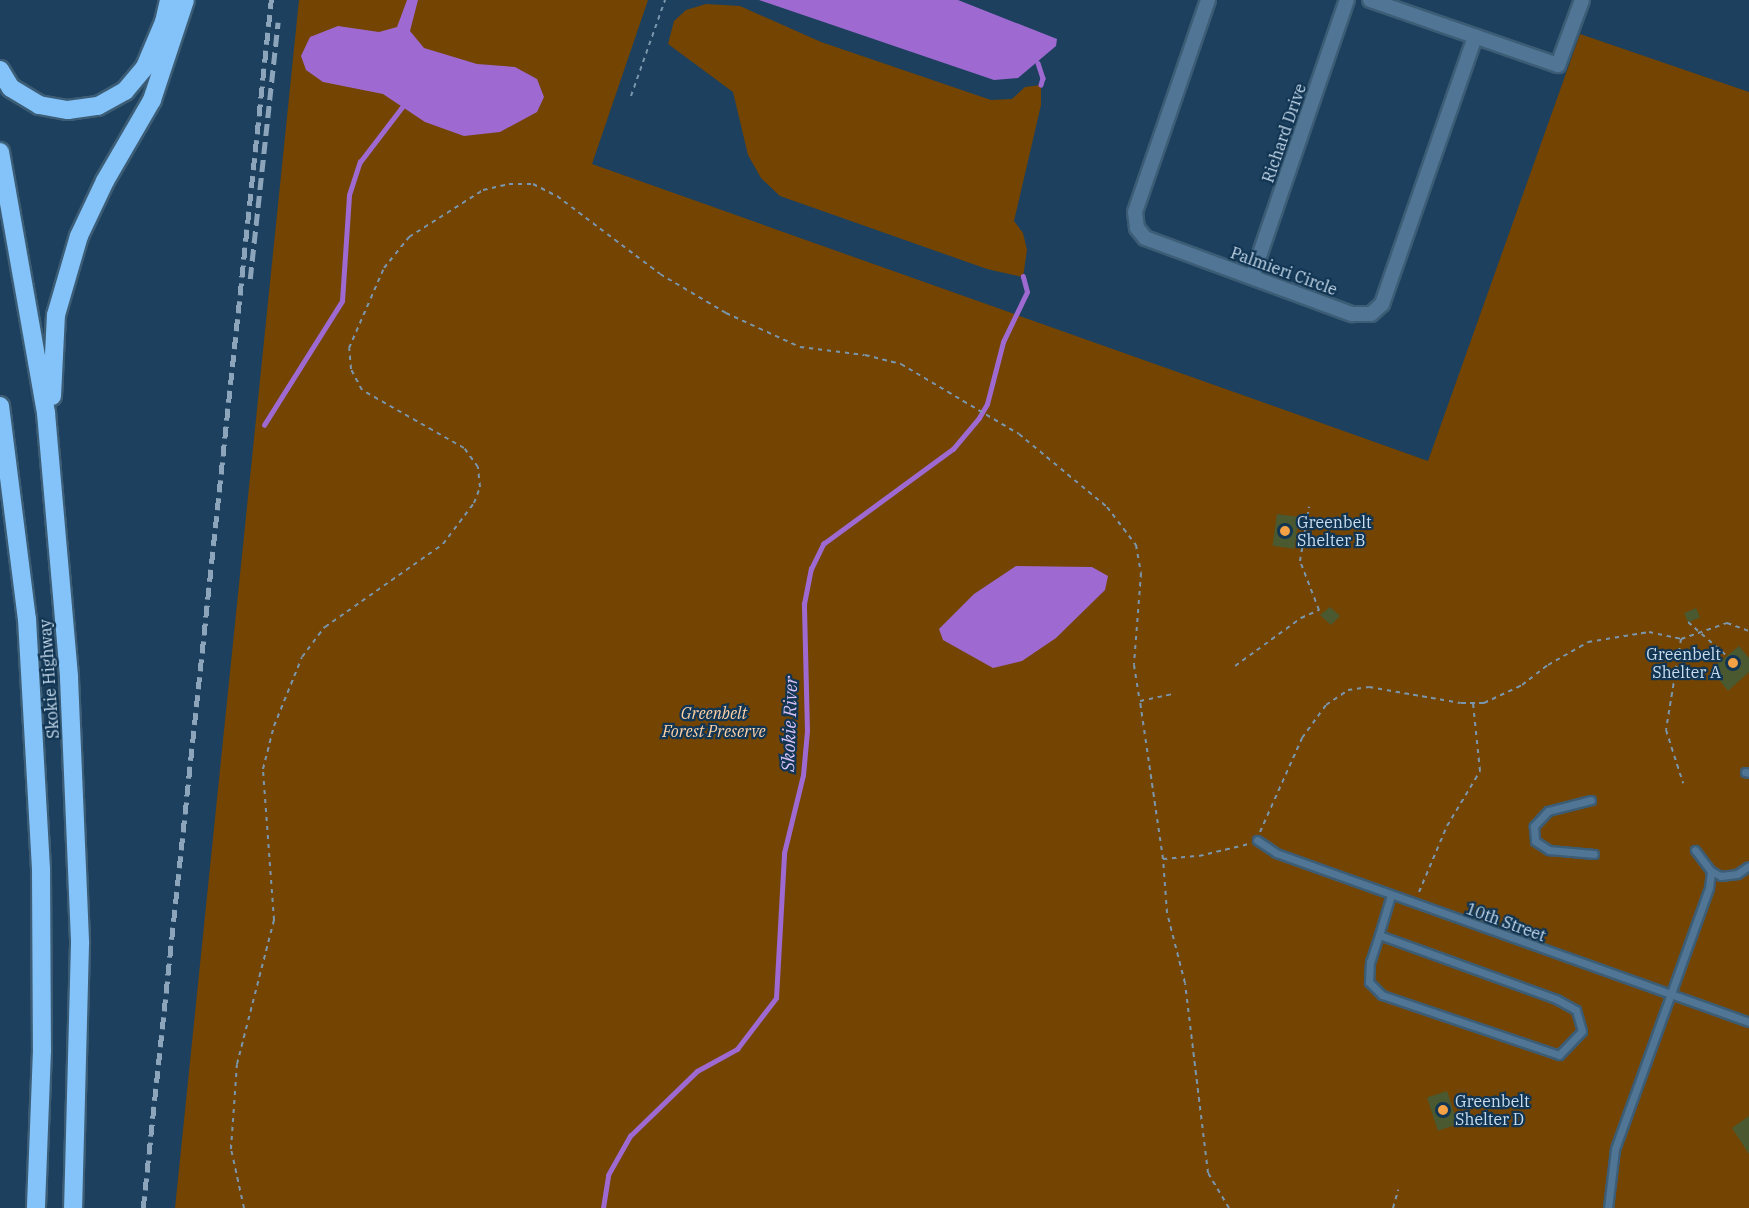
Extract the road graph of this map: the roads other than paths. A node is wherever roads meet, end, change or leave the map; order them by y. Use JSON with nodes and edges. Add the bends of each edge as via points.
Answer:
{"nodes":[{"id":1,"x":168,"y":0,"type":"edge"},
{"id":2,"x":185,"y":0,"type":"edge"},
{"id":3,"x":1208,"y":0,"type":"edge"},
{"id":4,"x":1347,"y":0,"type":"edge"},
{"id":5,"x":1370,"y":0,"type":"edge"},
{"id":6,"x":1582,"y":0,"type":"edge"},
{"id":7,"x":1475,"y":37,"type":"junction"},
{"id":8,"x":0,"y":70,"type":"edge"},
{"id":9,"x":0,"y":152,"type":"edge"},
{"id":10,"x":1252,"y":277,"type":"junction"},
{"id":11,"x":0,"y":406,"type":"edge"},
{"id":12,"x":52,"y":503,"type":"junction"},
{"id":13,"x":1591,"y":800,"type":"dead end"},
{"id":14,"x":1257,"y":840,"type":"road end"},
{"id":15,"x":1695,"y":850,"type":"dead end"},
{"id":16,"x":1594,"y":854,"type":"dead end"},
{"id":17,"x":1749,"y":866,"type":"edge"},
{"id":18,"x":1711,"y":871,"type":"junction"},
{"id":19,"x":1391,"y":895,"type":"junction"},
{"id":20,"x":1379,"y":936,"type":"junction"},
{"id":21,"x":1672,"y":995,"type":"junction"},
{"id":22,"x":1749,"y":1022,"type":"edge"},
{"id":23,"x":36,"y":1208,"type":"edge"},
{"id":24,"x":73,"y":1208,"type":"edge"},
{"id":25,"x":1608,"y":1208,"type":"edge"}],
"edges":[{"from":1,"to":8,"type":"highway","via":[[164,22],[144,67],[125,91],[98,105],[68,110],[39,105],[11,88]]},
{"from":2,"to":12,"type":"highway","via":[[152,100],[105,181],[67,273],[52,357]]},
{"from":3,"to":10,"type":"street","name":"Palmieri Circle","via":[[1135,212],[1137,228],[1145,238]]},
{"from":4,"to":10,"type":"street","name":"Richard Drive"},
{"from":5,"to":7,"type":"street"},
{"from":6,"to":7,"type":"street","via":[[1558,65]]},
{"from":7,"to":10,"type":"street","name":"Palmieri Circle","via":[[1382,304],[1371,314],[1353,314]]},
{"from":9,"to":12,"type":"highway","name":"Skokie Highway","via":[[46,413]]},
{"from":11,"to":23,"type":"highway","name":"Skokie Highway","via":[[27,619],[41,869],[42,1050]]},
{"from":12,"to":24,"type":"highway","name":"Skokie Highway","via":[[69,678],[79,869],[80,1053]]},
{"from":13,"to":16,"type":"lane","via":[[1548,811],[1534,826],[1535,841],[1549,850]]},
{"from":14,"to":19,"type":"lane","name":"10th Street","via":[[1276,853]]},
{"from":15,"to":18,"type":"lane"},
{"from":17,"to":18,"type":"lane","via":[[1737,874],[1721,876]]},
{"from":18,"to":21,"type":"lane","via":[[1709,888]]},
{"from":19,"to":20,"type":"lane"},
{"from":19,"to":21,"type":"lane","name":"10th Street"},
{"from":20,"to":20,"type":"lane","via":[[1370,962],[1369,982],[1382,995],[1559,1055],[1582,1031],[1576,1010],[1556,999]]},
{"from":21,"to":22,"type":"lane","name":"10th Street"},
{"from":21,"to":25,"type":"lane","via":[[1615,1149]]}]}
